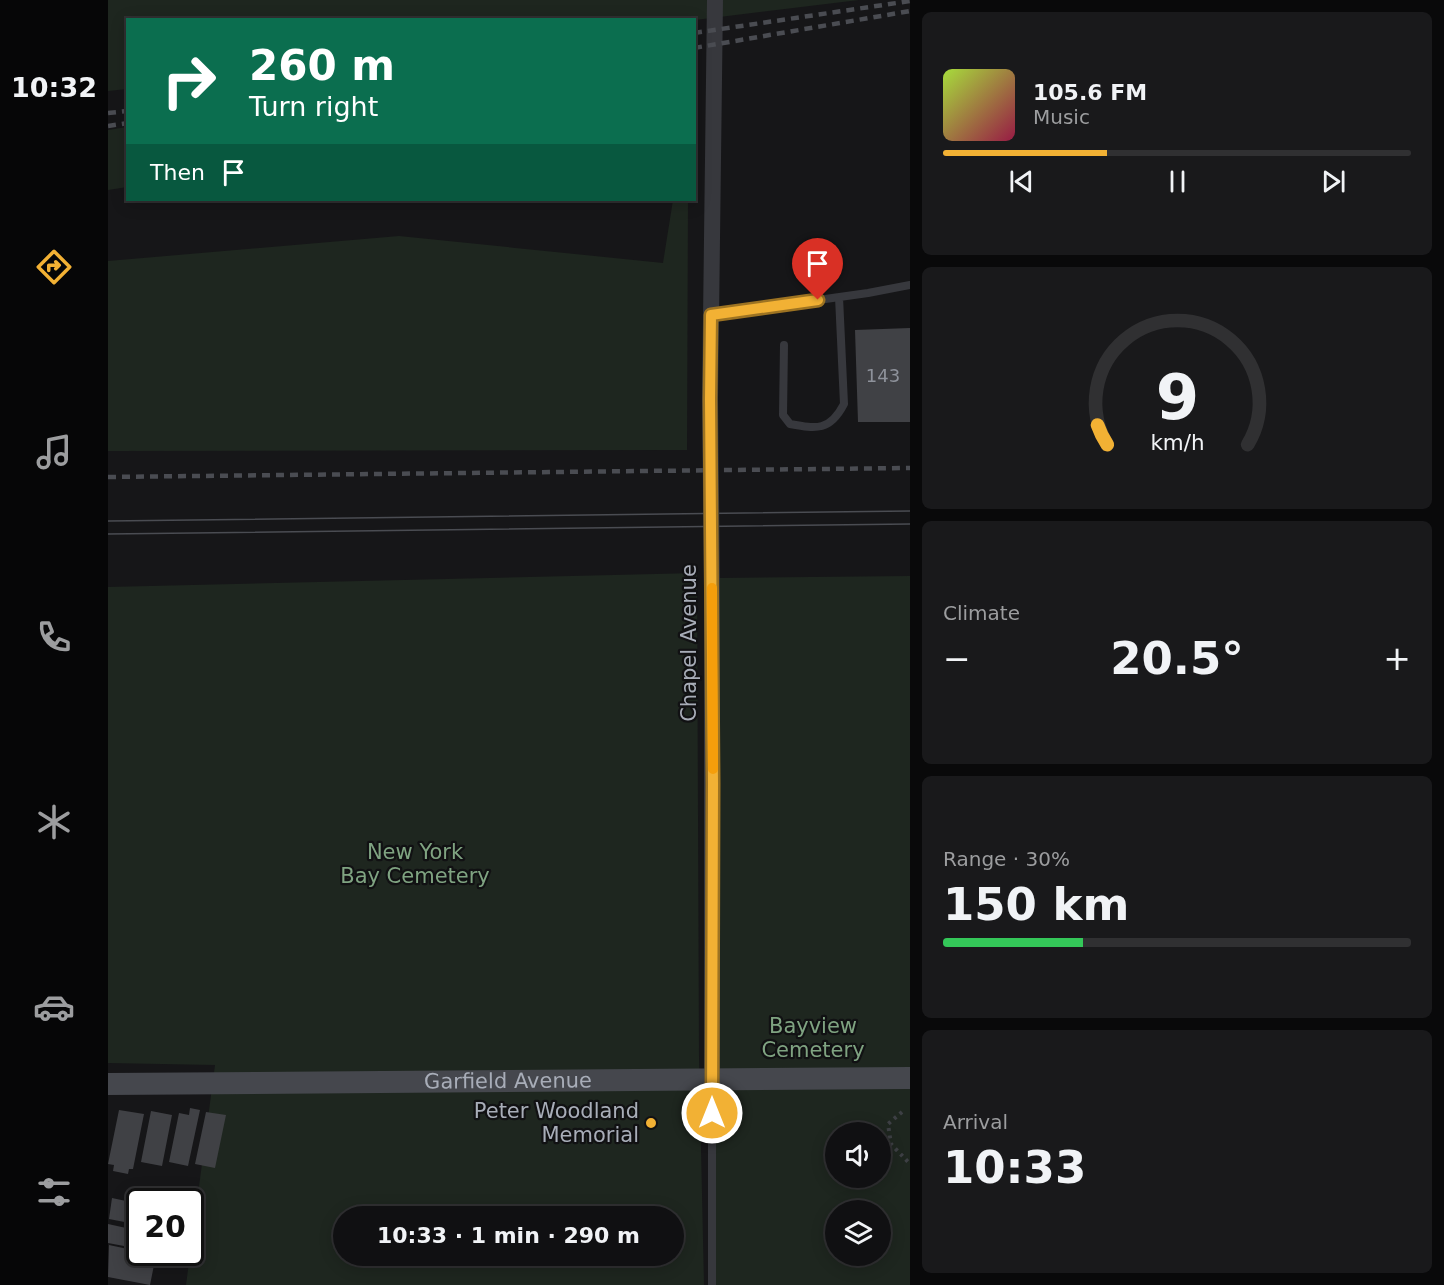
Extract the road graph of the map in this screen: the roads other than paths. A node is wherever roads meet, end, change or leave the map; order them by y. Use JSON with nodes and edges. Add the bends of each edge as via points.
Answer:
{"nodes":[{"id":1,"x":714,"y":0,"type":"edge"},
{"id":2,"x":910,"y":285,"type":"edge"},
{"id":3,"x":840,"y":297,"type":"junction"},
{"id":4,"x":711,"y":315,"type":"junction"},
{"id":5,"x":784,"y":345,"type":"dead end"},
{"id":6,"x":712,"y":1078,"type":"junction"},
{"id":7,"x":910,"y":1078,"type":"edge"},
{"id":8,"x":108,"y":1084,"type":"edge"},
{"id":9,"x":712,"y":1285,"type":"edge"}],
"edges":[{"from":1,"to":4,"type":"street","name":"Chapel Avenue"},
{"from":2,"to":3,"type":"lane"},
{"from":3,"to":4,"type":"lane"},
{"from":3,"to":5,"type":"lane","via":[[844,404],[827,425],[790,423],[783,415]]},
{"from":4,"to":6,"type":"street","name":"Chapel Avenue","bridge":true},
{"from":6,"to":7,"type":"main road","name":"Garfield Avenue"},
{"from":6,"to":8,"type":"main road","name":"Garfield Avenue"},
{"from":6,"to":9,"type":"lane","name":"Chapel Avenue"}]}
